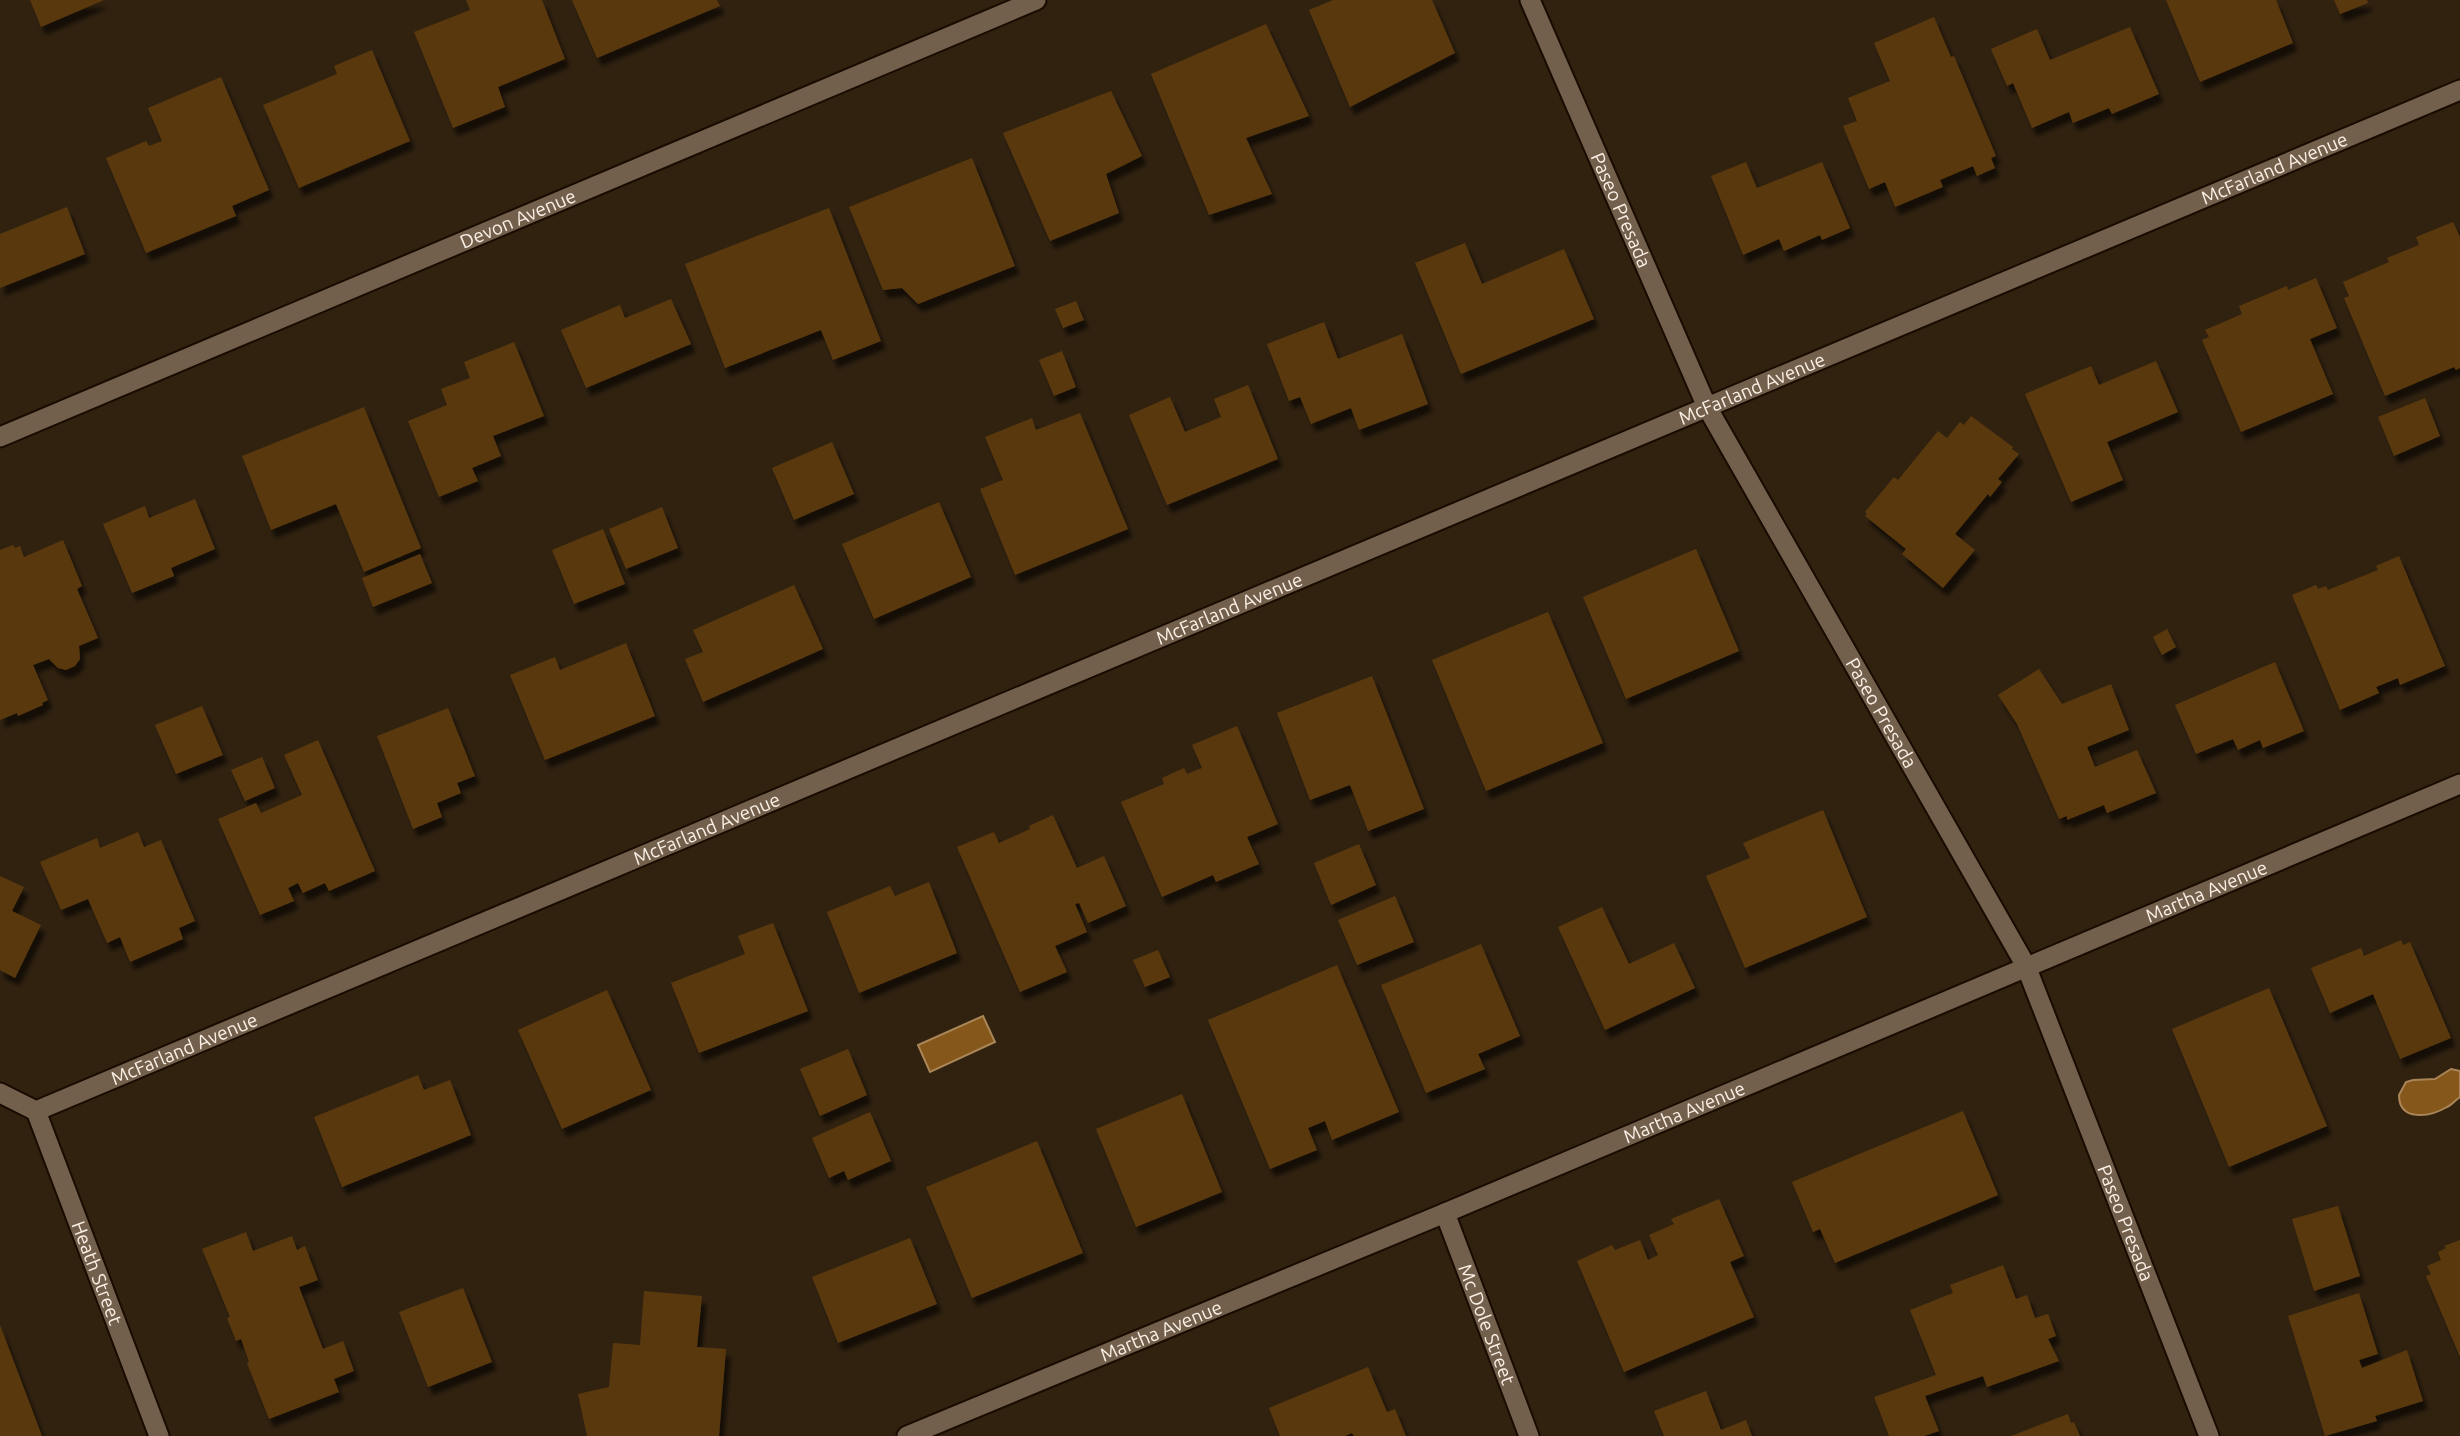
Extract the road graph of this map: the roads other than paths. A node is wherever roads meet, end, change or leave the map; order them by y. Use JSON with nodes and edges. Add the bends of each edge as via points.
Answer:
{"nodes":[{"id":1,"x":1036,"y":0,"type":"edge"},
{"id":2,"x":1530,"y":0,"type":"edge"},
{"id":3,"x":2460,"y":90,"type":"edge"},
{"id":4,"x":1707,"y":407,"type":"junction"},
{"id":5,"x":0,"y":437,"type":"edge"},
{"id":6,"x":2460,"y":784,"type":"edge"},
{"id":7,"x":2026,"y":966,"type":"junction"},
{"id":8,"x":0,"y":1093,"type":"edge"},
{"id":9,"x":36,"y":1111,"type":"junction"},
{"id":10,"x":1445,"y":1213,"type":"junction"},
{"id":11,"x":159,"y":1436,"type":"edge"},
{"id":12,"x":906,"y":1436,"type":"edge"},
{"id":13,"x":1529,"y":1436,"type":"edge"},
{"id":14,"x":2209,"y":1436,"type":"edge"}],
"edges":[{"from":1,"to":5,"type":"street","name":"Devon Avenue"},
{"from":2,"to":4,"type":"street","name":"Paseo Presada"},
{"from":3,"to":4,"type":"street","name":"McFarland Avenue"},
{"from":4,"to":7,"type":"street","name":"Paseo Presada"},
{"from":4,"to":9,"type":"street","name":"McFarland Avenue"},
{"from":6,"to":7,"type":"street","name":"Martha Avenue"},
{"from":7,"to":10,"type":"street","name":"Martha Avenue"},
{"from":7,"to":14,"type":"street","name":"Paseo Presada"},
{"from":8,"to":9,"type":"street"},
{"from":9,"to":11,"type":"street","name":"Heath Street"},
{"from":10,"to":12,"type":"street","name":"Martha Avenue"},
{"from":10,"to":13,"type":"street","name":"Mc Dole Street"}]}
